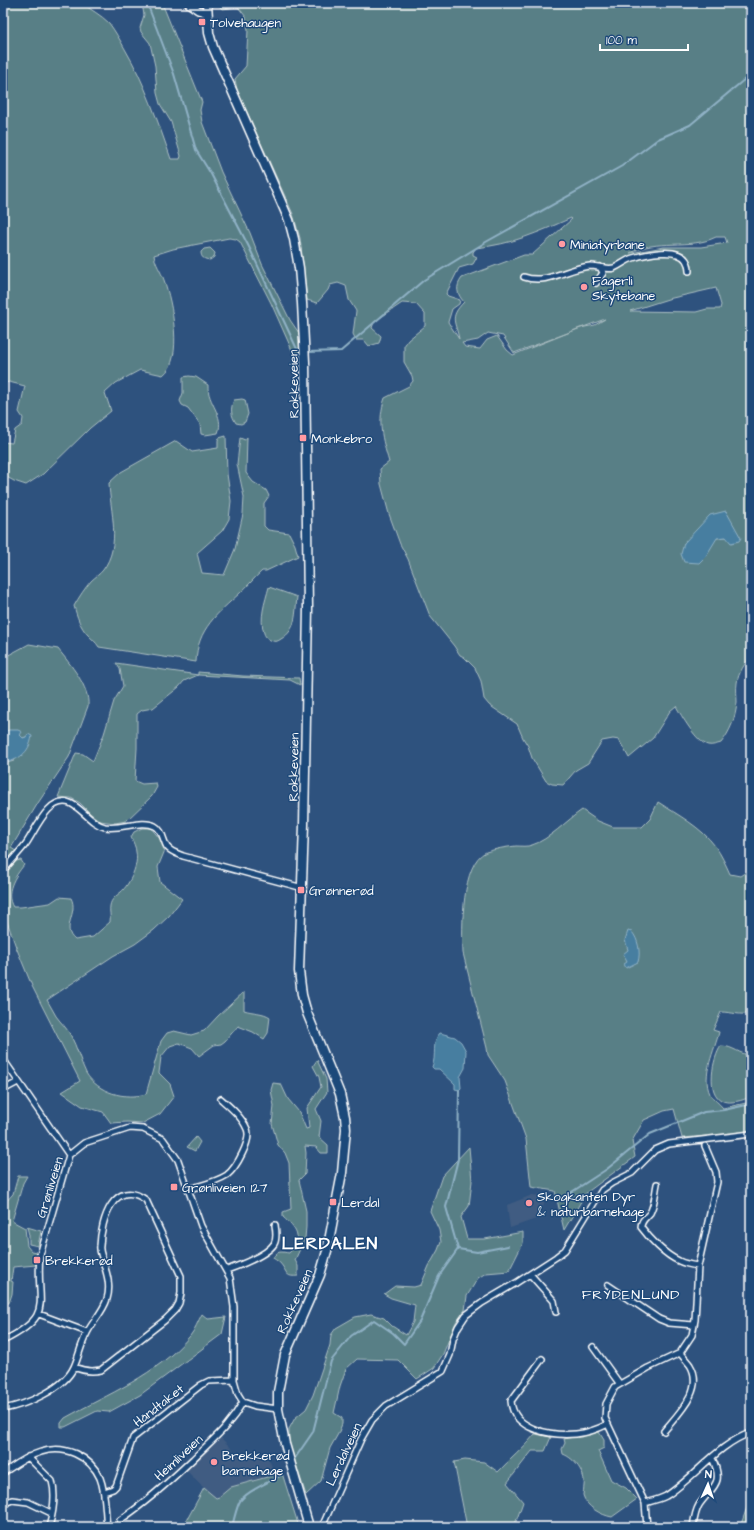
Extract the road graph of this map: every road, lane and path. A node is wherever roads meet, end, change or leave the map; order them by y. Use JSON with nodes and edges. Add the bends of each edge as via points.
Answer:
{"nodes":[{"id":1,"x":188,"y":3,"type":"edge"},
{"id":2,"x":207,"y":3,"type":"edge"},
{"id":3,"x":207,"y":14,"type":"junction"},
{"id":4,"x":600,"y":267,"type":"junction"},
{"id":5,"x":689,"y":271,"type":"dead end"},
{"id":6,"x":524,"y":277,"type":"dead end"},
{"id":7,"x":596,"y":283,"type":"dead end"},
{"id":8,"x":3,"y":871,"type":"edge"},
{"id":9,"x":303,"y":888,"type":"junction"},
{"id":10,"x":3,"y":1059,"type":"edge"},
{"id":11,"x":18,"y":1082,"type":"junction"},
{"id":12,"x":3,"y":1090,"type":"edge"},
{"id":13,"x":221,"y":1098,"type":"dead end"},
{"id":14,"x":751,"y":1134,"type":"edge"},
{"id":15,"x":705,"y":1146,"type":"dead end"},
{"id":16,"x":69,"y":1155,"type":"junction"},
{"id":17,"x":657,"y":1184,"type":"dead end"},
{"id":18,"x":189,"y":1189,"type":"junction"},
{"id":19,"x":275,"y":1226,"type":"dead end"},
{"id":20,"x":698,"y":1266,"type":"junction"},
{"id":21,"x":227,"y":1270,"type":"junction"},
{"id":22,"x":530,"y":1274,"type":"junction"},
{"id":23,"x":608,"y":1285,"type":"dead end"},
{"id":24,"x":556,"y":1312,"type":"dead end"},
{"id":25,"x":39,"y":1314,"type":"junction"},
{"id":26,"x":694,"y":1325,"type":"junction"},
{"id":27,"x":87,"y":1332,"type":"junction"},
{"id":28,"x":3,"y":1341,"type":"edge"},
{"id":29,"x":593,"y":1347,"type":"dead end"},
{"id":30,"x":680,"y":1352,"type":"junction"},
{"id":31,"x":542,"y":1359,"type":"dead end"},
{"id":32,"x":74,"y":1367,"type":"junction"},
{"id":33,"x":234,"y":1380,"type":"junction"},
{"id":34,"x":619,"y":1383,"type":"junction"},
{"id":35,"x":243,"y":1402,"type":"junction"},
{"id":36,"x":3,"y":1409,"type":"edge"},
{"id":37,"x":278,"y":1409,"type":"junction"},
{"id":38,"x":608,"y":1424,"type":"junction"},
{"id":39,"x":664,"y":1431,"type":"dead end"},
{"id":40,"x":751,"y":1433,"type":"edge"},
{"id":41,"x":28,"y":1457,"type":"junction"},
{"id":42,"x":712,"y":1458,"type":"junction"},
{"id":43,"x":3,"y":1473,"type":"edge"},
{"id":44,"x":104,"y":1492,"type":"junction"},
{"id":45,"x":645,"y":1503,"type":"junction"},
{"id":46,"x":3,"y":1504,"type":"edge"},
{"id":47,"x":52,"y":1513,"type":"junction"},
{"id":48,"x":120,"y":1520,"type":"dead end"},
{"id":49,"x":49,"y":1527,"type":"edge"},
{"id":50,"x":107,"y":1527,"type":"edge"},
{"id":51,"x":309,"y":1527,"type":"edge"},
{"id":52,"x":322,"y":1527,"type":"edge"},
{"id":53,"x":647,"y":1527,"type":"edge"},
{"id":54,"x":693,"y":1527,"type":"edge"}],
"edges":[{"from":1,"to":3,"type":"main road"},
{"from":2,"to":3,"type":"main road","name":"Rokkeveien"},
{"from":3,"to":9,"type":"main road","name":"Rokkeveien","via":[[213,47],[290,225],[299,268],[304,351],[308,608]]},
{"from":4,"to":5,"type":"street","via":[[609,268],[640,256],[675,253],[686,260]]},
{"from":4,"to":6,"type":"street","via":[[590,266],[544,278]]},
{"from":4,"to":7,"type":"street","via":[[603,274]]},
{"from":8,"to":9,"type":"street","via":[[25,845],[49,808],[64,802],[77,806],[103,826],[114,828],[149,823],[158,827],[167,847],[183,856]]},
{"from":9,"to":37,"type":"main road","name":"Rokkeveien","via":[[299,971],[302,995],[340,1094],[345,1117],[346,1142],[327,1252],[320,1275],[284,1355],[278,1384]]},
{"from":10,"to":11,"type":"street"},
{"from":11,"to":12,"type":"street"},
{"from":11,"to":16,"type":"street"},
{"from":13,"to":18,"type":"street","via":[[244,1122],[248,1130],[245,1147],[228,1174]]},
{"from":14,"to":22,"type":"street","name":"Lerdalveien","via":[[669,1144],[655,1150],[632,1173],[602,1190],[565,1250]]},
{"from":15,"to":20,"type":"street","via":[[716,1172],[717,1182]]},
{"from":16,"to":18,"type":"street","name":"Grønliveien","via":[[84,1143],[105,1135],[130,1128],[143,1129],[163,1139],[178,1160]]},
{"from":16,"to":25,"type":"street","name":"Grønliveien","via":[[40,1255]]},
{"from":17,"to":20,"type":"street","via":[[654,1205],[641,1227],[673,1258]]},
{"from":18,"to":21,"type":"street","name":"Grønliveien","via":[[202,1226]]},
{"from":19,"to":21,"type":"street","via":[[274,1244],[262,1254]]},
{"from":20,"to":26,"type":"street"},
{"from":21,"to":33,"type":"street","name":"Grønliveien","via":[[234,1306]]},
{"from":22,"to":24,"type":"street","via":[[554,1301]]},
{"from":22,"to":52,"type":"street","name":"Lerdalveien","via":[[466,1315],[458,1327],[450,1355],[442,1371],[386,1406],[372,1420],[360,1439]]},
{"from":23,"to":26,"type":"street","via":[[659,1319],[669,1323]]},
{"from":25,"to":27,"type":"street"},
{"from":25,"to":28,"type":"street","via":[[30,1325]]},
{"from":26,"to":30,"type":"street","via":[[692,1335]]},
{"from":27,"to":32,"type":"street"},
{"from":27,"to":32,"type":"street","via":[[104,1307],[109,1289],[99,1248],[107,1212],[113,1200],[122,1195],[139,1195],[146,1200],[181,1276],[179,1303],[165,1320],[101,1370],[83,1371]]},
{"from":29,"to":34,"type":"street"},
{"from":30,"to":34,"type":"street"},
{"from":30,"to":39,"type":"street","via":[[691,1366],[694,1382],[690,1397]]},
{"from":31,"to":38,"type":"street","via":[[511,1401],[512,1408],[524,1423],[538,1431],[564,1434],[591,1431]]},
{"from":32,"to":36,"type":"street","via":[[57,1386],[17,1406]]},
{"from":33,"to":35,"type":"street","name":"Grønliveien"},
{"from":33,"to":44,"type":"street","name":"Håndtaket","via":[[209,1381],[201,1385],[133,1438],[116,1486]]},
{"from":34,"to":38,"type":"street","via":[[606,1404],[605,1418]]},
{"from":35,"to":37,"type":"street"},
{"from":35,"to":48,"type":"street","name":"Heimliveien","via":[[225,1429],[164,1487]]},
{"from":37,"to":51,"type":"main road","name":"Rokkeveien","via":[[291,1470]]},
{"from":38,"to":45,"type":"street"},
{"from":40,"to":42,"type":"street","via":[[736,1440]]},
{"from":41,"to":43,"type":"street"},
{"from":41,"to":44,"type":"street","via":[[41,1451],[55,1449],[76,1454],[93,1468],[100,1478]]},
{"from":41,"to":47,"type":"street","via":[[52,1481],[55,1492]]},
{"from":42,"to":45,"type":"street","via":[[665,1496]]},
{"from":42,"to":54,"type":"street","via":[[718,1478],[715,1487],[699,1506]]},
{"from":44,"to":50,"type":"street"},
{"from":45,"to":53,"type":"street"},
{"from":46,"to":47,"type":"street","via":[[12,1500],[28,1502]]},
{"from":47,"to":49,"type":"street"}]}
